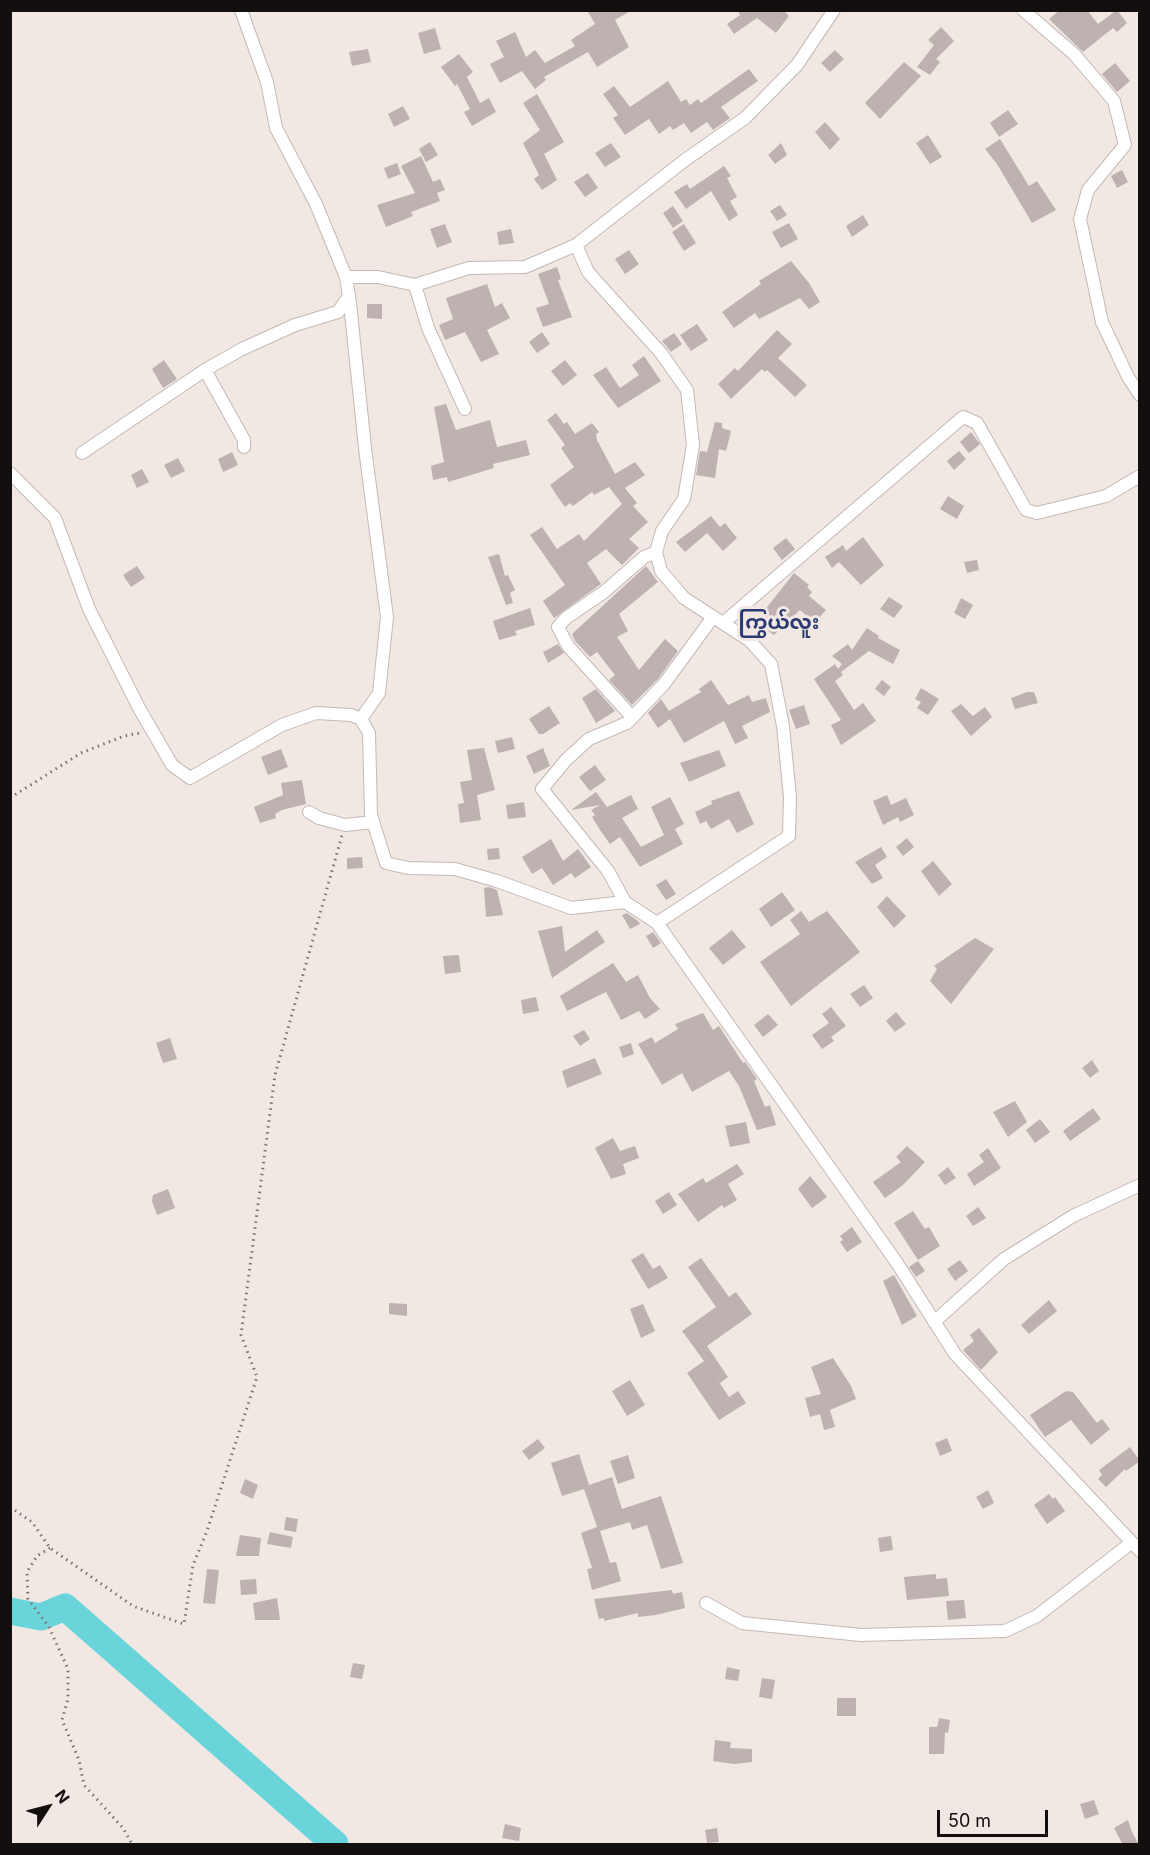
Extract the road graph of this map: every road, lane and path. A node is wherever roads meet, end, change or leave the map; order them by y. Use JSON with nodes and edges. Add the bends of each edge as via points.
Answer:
{"nodes":[{"id":1,"x":241,"y":10,"type":"edge"},
{"id":2,"x":834,"y":10,"type":"edge"},
{"id":3,"x":1023,"y":10,"type":"edge"},
{"id":4,"x":576,"y":245,"type":"junction"},
{"id":5,"x":346,"y":277,"type":"junction"},
{"id":6,"x":415,"y":285,"type":"junction"},
{"id":7,"x":349,"y":296,"type":"junction"},
{"id":8,"x":205,"y":370,"type":"junction"},
{"id":9,"x":1140,"y":395,"type":"edge"},
{"id":10,"x":465,"y":409,"type":"dead end"},
{"id":11,"x":244,"y":447,"type":"dead end"},
{"id":12,"x":82,"y":453,"type":"dead end"},
{"id":13,"x":10,"y":473,"type":"edge"},
{"id":14,"x":1140,"y":476,"type":"edge"},
{"id":15,"x":656,"y":552,"type":"junction"},
{"id":16,"x":718,"y":620,"type":"junction"},
{"id":17,"x":632,"y":717,"type":"junction"},
{"id":18,"x":361,"y":718,"type":"junction"},
{"id":19,"x":154,"y":731,"type":"junction"},
{"id":20,"x":10,"y":798,"type":"edge"},
{"id":21,"x":309,"y":812,"type":"dead end"},
{"id":22,"x":373,"y":822,"type":"junction"},
{"id":23,"x":345,"y":825,"type":"junction"},
{"id":24,"x":625,"y":902,"type":"junction"},
{"id":25,"x":657,"y":923,"type":"junction"},
{"id":26,"x":1140,"y":1185,"type":"edge"},
{"id":27,"x":934,"y":1322,"type":"junction"},
{"id":28,"x":10,"y":1507,"type":"edge"},
{"id":29,"x":1135,"y":1547,"type":"edge"},
{"id":30,"x":50,"y":1548,"type":"junction"},
{"id":31,"x":706,"y":1603,"type":"dead end"},
{"id":32,"x":132,"y":1845,"type":"edge"}],
"edges":[{"from":1,"to":5,"type":"street","via":[[267,82],[276,128],[316,204]]},
{"from":2,"to":4,"type":"street","via":[[797,65],[745,118]]},
{"from":3,"to":9,"type":"street","via":[[1074,54],[1114,101],[1125,145],[1088,190],[1080,219],[1102,322]]},
{"from":4,"to":6,"type":"street","via":[[525,267],[469,268]]},
{"from":4,"to":15,"type":"street","via":[[588,272],[661,353],[687,390],[693,445],[684,499],[662,531]]},
{"from":5,"to":6,"type":"street","via":[[378,277]]},
{"from":5,"to":7,"type":"street"},
{"from":6,"to":10,"type":"street","via":[[428,328]]},
{"from":7,"to":8,"type":"street","via":[[338,312],[295,325]]},
{"from":7,"to":18,"type":"street","via":[[387,617],[379,693]]},
{"from":8,"to":11,"type":"street","via":[[244,440]]},
{"from":8,"to":12,"type":"street"},
{"from":13,"to":19,"type":"street","via":[[55,518],[89,609]]},
{"from":14,"to":16,"type":"street","via":[[1106,496],[1037,513],[1026,510],[977,423],[963,417]]},
{"from":15,"to":16,"type":"street","via":[[661,571],[684,598]]},
{"from":15,"to":17,"type":"street","via":[[644,557],[558,627],[568,646]]},
{"from":16,"to":17,"type":"street"},
{"from":16,"to":25,"type":"street","via":[[748,640],[771,664],[783,726],[790,797],[789,836]]},
{"from":17,"to":24,"type":"street","via":[[627,723],[589,739],[566,759],[542,789],[608,871]]},
{"from":18,"to":19,"type":"street","via":[[316,713],[282,725],[190,778],[172,765]]},
{"from":18,"to":22,"type":"street","via":[[369,733]]},
{"from":19,"to":20,"type":"path","via":[[124,736],[81,753]]},
{"from":21,"to":23,"type":"street"},
{"from":22,"to":23,"type":"street"},
{"from":22,"to":24,"type":"street","via":[[386,863],[408,868],[455,869],[571,908]]},
{"from":23,"to":30,"type":"path","via":[[275,1075],[240,1335],[257,1377],[193,1565],[184,1624],[134,1606]]},
{"from":24,"to":25,"type":"street"},
{"from":25,"to":27,"type":"street","via":[[897,1263]]},
{"from":26,"to":27,"type":"street","via":[[1073,1216],[1004,1259]]},
{"from":27,"to":29,"type":"street","via":[[955,1354]]},
{"from":28,"to":30,"type":"path","via":[[32,1522]]},
{"from":29,"to":31,"type":"street","via":[[1037,1616],[1005,1631],[861,1635],[742,1623]]},
{"from":30,"to":32,"type":"path","via":[[37,1556],[27,1572],[28,1599],[49,1627],[68,1669],[68,1699],[62,1720],[79,1760],[84,1785],[123,1828]]}]}
